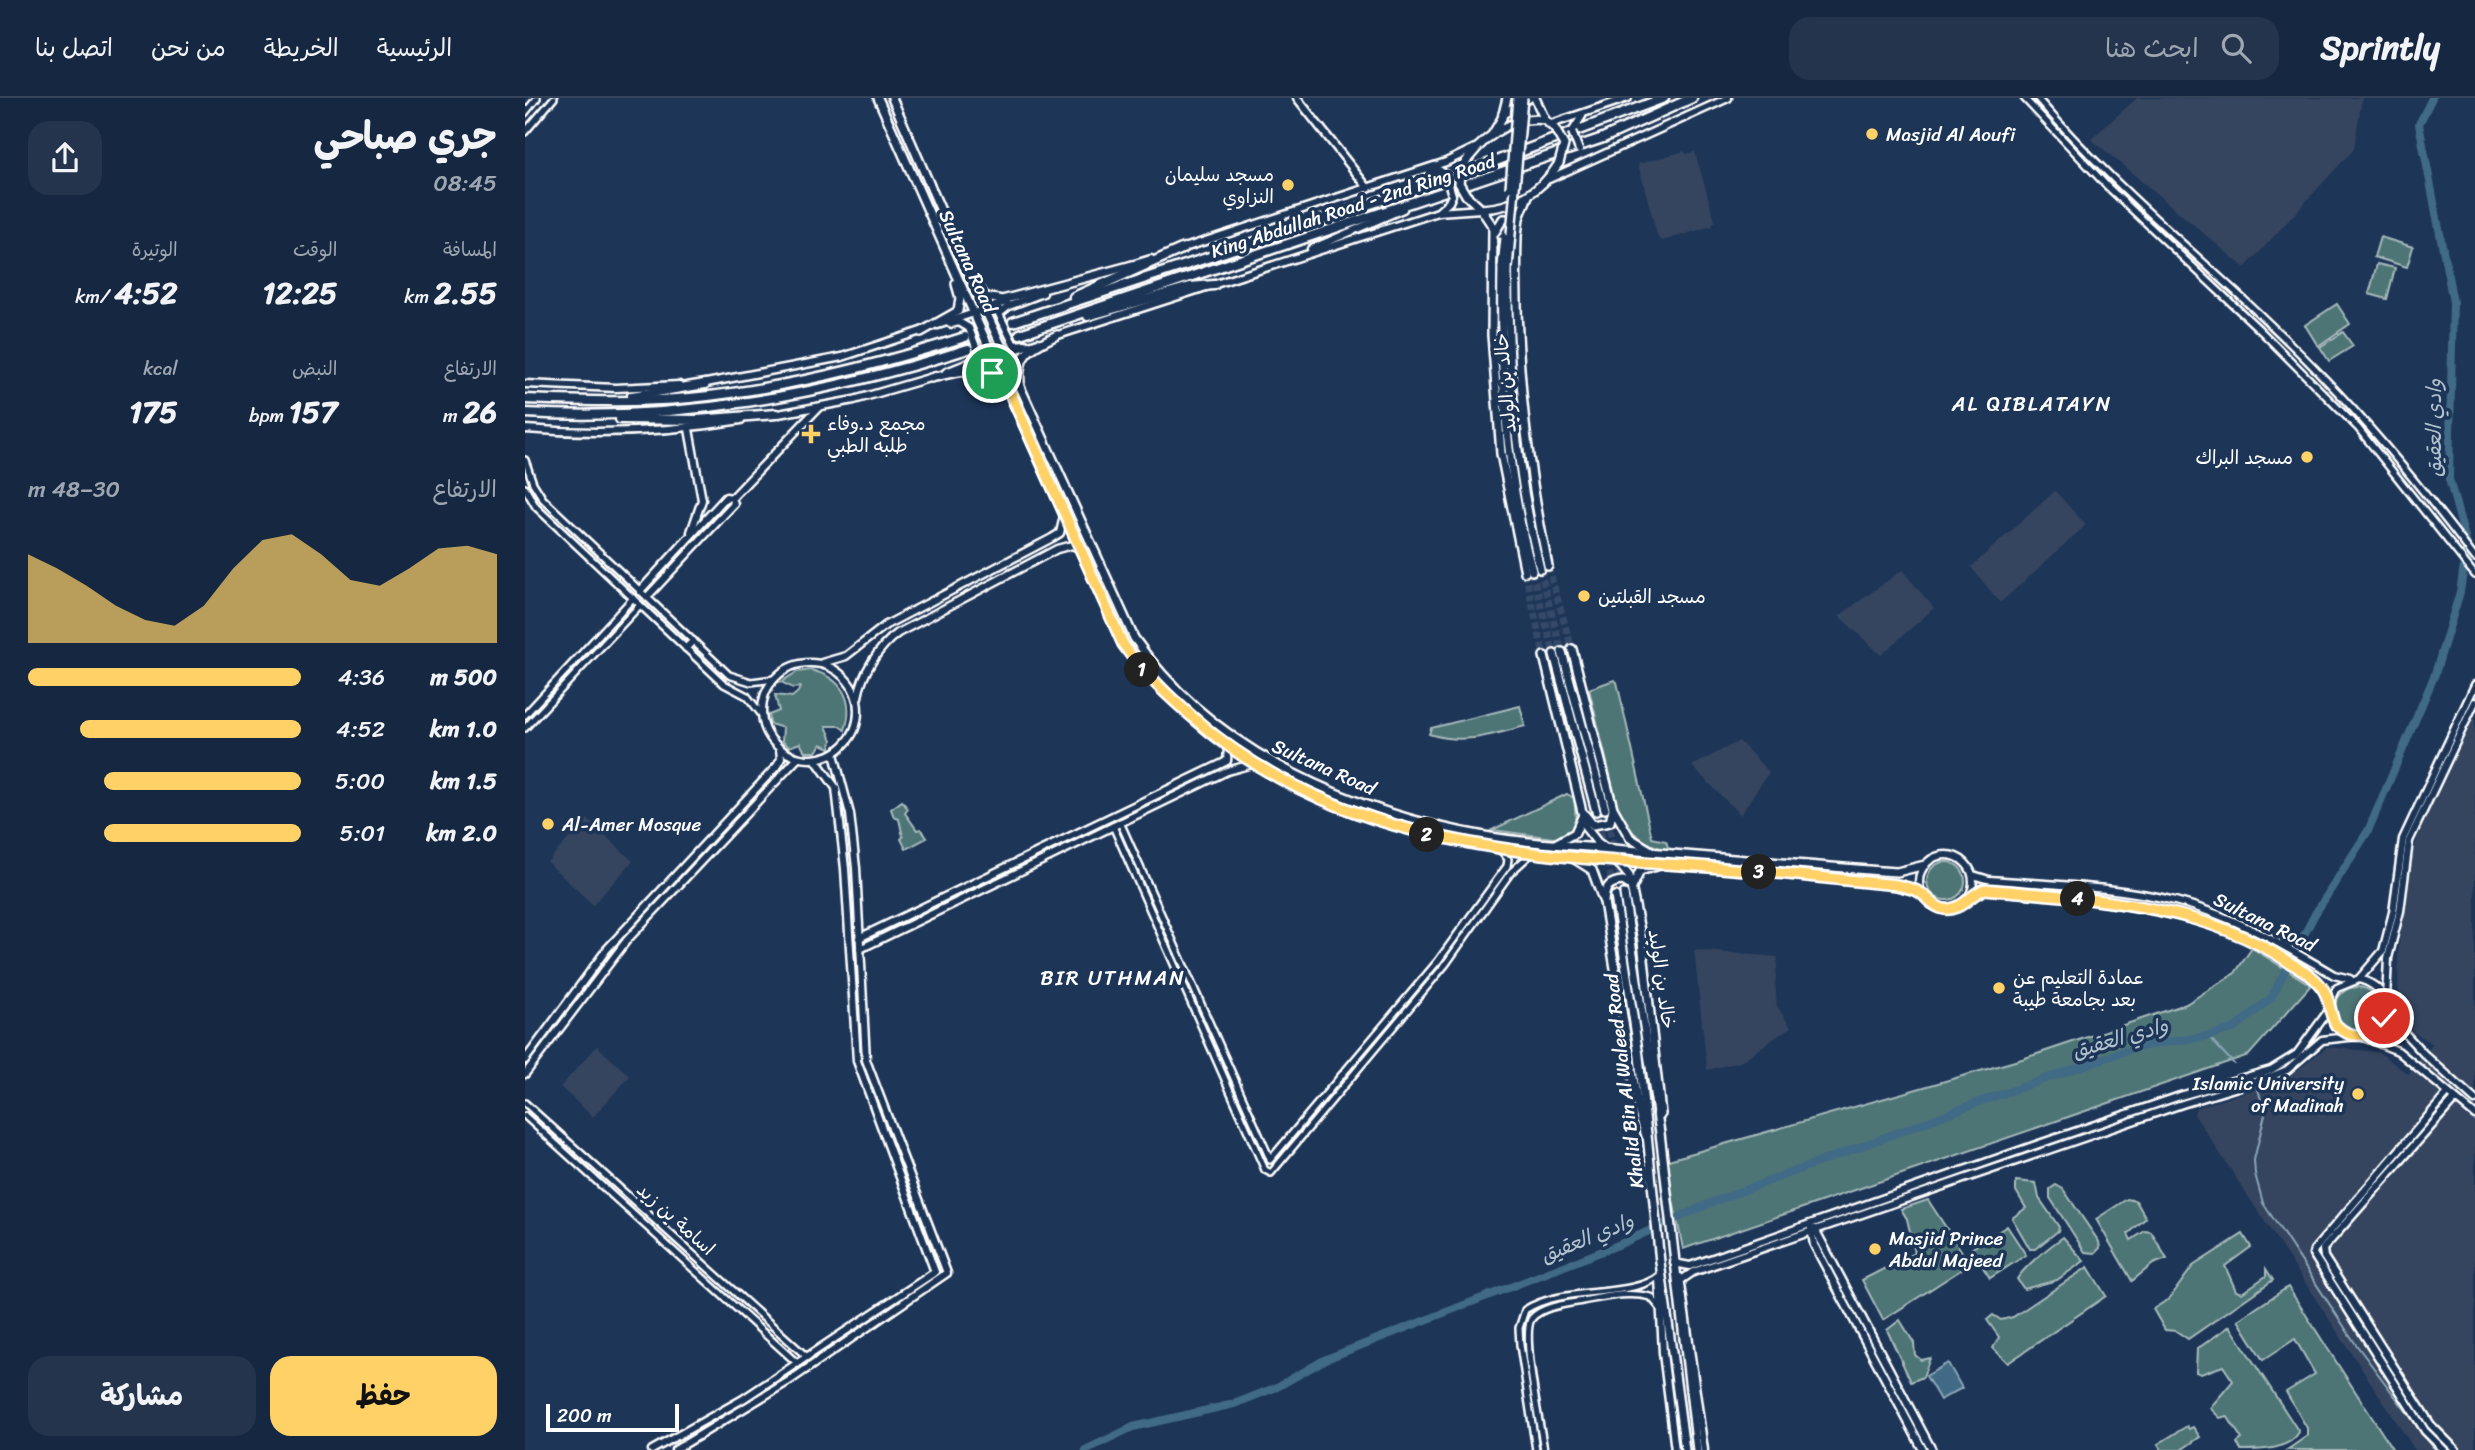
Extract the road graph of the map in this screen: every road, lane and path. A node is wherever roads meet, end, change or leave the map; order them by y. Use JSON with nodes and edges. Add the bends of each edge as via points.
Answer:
{"nodes":[{"id":1,"x":537,"y":98,"type":"edge"},
{"id":2,"x":554,"y":98,"type":"edge"},
{"id":3,"x":878,"y":98,"type":"edge"},
{"id":4,"x":892,"y":98,"type":"edge"},
{"id":5,"x":1297,"y":98,"type":"edge"},
{"id":6,"x":1507,"y":98,"type":"edge"},
{"id":7,"x":1517,"y":98,"type":"edge"},
{"id":8,"x":1523,"y":98,"type":"edge"},
{"id":9,"x":1529,"y":98,"type":"edge"},
{"id":10,"x":1535,"y":98,"type":"edge"},
{"id":11,"x":1628,"y":98,"type":"edge"},
{"id":12,"x":1664,"y":98,"type":"edge"},
{"id":13,"x":1692,"y":98,"type":"edge"},
{"id":14,"x":1728,"y":98,"type":"edge"},
{"id":15,"x":2024,"y":98,"type":"edge"},
{"id":16,"x":2037,"y":98,"type":"edge"},
{"id":17,"x":525,"y":113,"type":"edge"},
{"id":18,"x":1503,"y":114,"type":"junction"},
{"id":19,"x":1584,"y":115,"type":"junction"},
{"id":20,"x":1551,"y":124,"type":"junction"},
{"id":21,"x":525,"y":132,"type":"edge"},
{"id":22,"x":1492,"y":135,"type":"junction"},
{"id":23,"x":1477,"y":147,"type":"junction"},
{"id":24,"x":1603,"y":154,"type":"junction"},
{"id":25,"x":1422,"y":170,"type":"junction"},
{"id":26,"x":1549,"y":179,"type":"junction"},
{"id":27,"x":1368,"y":188,"type":"junction"},
{"id":28,"x":1528,"y":196,"type":"junction"},
{"id":29,"x":1429,"y":197,"type":"junction"},
{"id":30,"x":1481,"y":209,"type":"junction"},
{"id":31,"x":1438,"y":212,"type":"junction"},
{"id":32,"x":1518,"y":231,"type":"junction"},
{"id":33,"x":1494,"y":235,"type":"junction"},
{"id":34,"x":1184,"y":248,"type":"junction"},
{"id":35,"x":950,"y":264,"type":"junction"},
{"id":36,"x":1133,"y":265,"type":"junction"},
{"id":37,"x":1274,"y":266,"type":"junction"},
{"id":38,"x":1505,"y":267,"type":"junction"},
{"id":39,"x":969,"y":275,"type":"junction"},
{"id":40,"x":1214,"y":285,"type":"junction"},
{"id":41,"x":1043,"y":293,"type":"junction"},
{"id":42,"x":987,"y":311,"type":"junction"},
{"id":43,"x":974,"y":312,"type":"junction"},
{"id":44,"x":1038,"y":312,"type":"junction"},
{"id":45,"x":1013,"y":322,"type":"tunnel mouth"},
{"id":46,"x":1041,"y":328,"type":"junction"},
{"id":47,"x":921,"y":332,"type":"junction"},
{"id":48,"x":1020,"y":334,"type":"tunnel mouth"},
{"id":49,"x":1057,"y":335,"type":"junction"},
{"id":50,"x":965,"y":337,"type":"tunnel mouth"},
{"id":51,"x":968,"y":349,"type":"tunnel mouth"},
{"id":52,"x":1006,"y":354,"type":"junction"},
{"id":53,"x":995,"y":359,"type":"junction"},
{"id":54,"x":932,"y":378,"type":"junction"},
{"id":55,"x":525,"y":384,"type":"edge"},
{"id":56,"x":705,"y":384,"type":"junction"},
{"id":57,"x":1021,"y":389,"type":"junction"},
{"id":58,"x":1011,"y":394,"type":"junction"},
{"id":59,"x":525,"y":399,"type":"edge"},
{"id":60,"x":600,"y":401,"type":"junction"},
{"id":61,"x":821,"y":406,"type":"junction"},
{"id":62,"x":525,"y":413,"type":"edge"},
{"id":63,"x":776,"y":414,"type":"junction"},
{"id":64,"x":589,"y":417,"type":"junction"},
{"id":65,"x":689,"y":429,"type":"junction"},
{"id":66,"x":525,"y":430,"type":"edge"},
{"id":67,"x":526,"y":464,"type":"edge"},
{"id":68,"x":525,"y":488,"type":"edge"},
{"id":69,"x":732,"y":498,"type":"junction"},
{"id":70,"x":1065,"y":514,"type":"junction"},
{"id":71,"x":690,"y":537,"type":"junction"},
{"id":72,"x":1080,"y":549,"type":"junction"},
{"id":73,"x":2475,"y":558,"type":"edge"},
{"id":74,"x":2475,"y":575,"type":"edge"},
{"id":75,"x":640,"y":591,"type":"junction"},
{"id":76,"x":647,"y":597,"type":"junction"},
{"id":77,"x":633,"y":598,"type":"junction"},
{"id":78,"x":640,"y":605,"type":"junction"},
{"id":79,"x":693,"y":640,"type":"junction"},
{"id":80,"x":685,"y":648,"type":"junction"},
{"id":81,"x":1572,"y":649,"type":"tunnel mouth"},
{"id":82,"x":1544,"y":656,"type":"tunnel mouth"},
{"id":83,"x":818,"y":664,"type":"junction"},
{"id":84,"x":774,"y":679,"type":"junction"},
{"id":85,"x":2475,"y":685,"type":"edge"},
{"id":86,"x":857,"y":699,"type":"junction"},
{"id":87,"x":2475,"y":702,"type":"edge"},
{"id":88,"x":525,"y":715,"type":"edge"},
{"id":89,"x":762,"y":715,"type":"junction"},
{"id":90,"x":525,"y":728,"type":"edge"},
{"id":91,"x":1228,"y":748,"type":"junction"},
{"id":92,"x":780,"y":749,"type":"junction"},
{"id":93,"x":834,"y":754,"type":"junction"},
{"id":94,"x":798,"y":758,"type":"junction"},
{"id":95,"x":815,"y":760,"type":"junction"},
{"id":96,"x":1252,"y":764,"type":"junction"},
{"id":97,"x":1613,"y":808,"type":"junction"},
{"id":98,"x":1605,"y":809,"type":"tunnel mouth"},
{"id":99,"x":1596,"y":811,"type":"tunnel mouth"},
{"id":100,"x":1582,"y":814,"type":"junction"},
{"id":101,"x":1120,"y":822,"type":"junction"},
{"id":102,"x":1113,"y":826,"type":"junction"},
{"id":103,"x":1555,"y":844,"type":"junction"},
{"id":104,"x":1594,"y":847,"type":"junction"},
{"id":105,"x":1605,"y":848,"type":"junction"},
{"id":106,"x":1500,"y":849,"type":"junction"},
{"id":107,"x":1653,"y":852,"type":"junction"},
{"id":108,"x":1532,"y":853,"type":"junction"},
{"id":109,"x":1570,"y":856,"type":"junction"},
{"id":110,"x":1612,"y":860,"type":"junction"},
{"id":111,"x":1621,"y":860,"type":"junction"},
{"id":112,"x":1663,"y":864,"type":"junction"},
{"id":113,"x":1925,"y":865,"type":"junction"},
{"id":114,"x":1973,"y":875,"type":"junction"},
{"id":115,"x":1631,"y":888,"type":"junction"},
{"id":116,"x":1921,"y":892,"type":"junction"},
{"id":117,"x":1624,"y":894,"type":"tunnel mouth"},
{"id":118,"x":1971,"y":894,"type":"junction"},
{"id":119,"x":1615,"y":896,"type":"tunnel mouth"},
{"id":120,"x":1604,"y":901,"type":"junction"},
{"id":121,"x":933,"y":902,"type":"junction"},
{"id":122,"x":938,"y":911,"type":"junction"},
{"id":123,"x":859,"y":938,"type":"junction"},
{"id":124,"x":860,"y":949,"type":"junction"},
{"id":125,"x":2355,"y":979,"type":"junction"},
{"id":126,"x":2385,"y":1005,"type":"junction"},
{"id":127,"x":2330,"y":1006,"type":"junction"},
{"id":128,"x":2386,"y":1013,"type":"junction"},
{"id":129,"x":2360,"y":1036,"type":"junction"},
{"id":130,"x":525,"y":1060,"type":"edge"},
{"id":131,"x":525,"y":1074,"type":"edge"},
{"id":132,"x":2448,"y":1093,"type":"junction"},
{"id":133,"x":2455,"y":1099,"type":"junction"},
{"id":134,"x":2475,"y":1102,"type":"edge"},
{"id":135,"x":525,"y":1103,"type":"edge"},
{"id":136,"x":2472,"y":1113,"type":"edge"},
{"id":137,"x":525,"y":1116,"type":"edge"},
{"id":138,"x":1660,"y":1133,"type":"junction"},
{"id":139,"x":1647,"y":1137,"type":"junction"},
{"id":140,"x":1270,"y":1160,"type":"junction"},
{"id":141,"x":1274,"y":1169,"type":"junction"},
{"id":142,"x":1831,"y":1224,"type":"junction"},
{"id":143,"x":1812,"y":1229,"type":"junction"},
{"id":144,"x":1802,"y":1235,"type":"junction"},
{"id":145,"x":1818,"y":1244,"type":"junction"},
{"id":146,"x":1674,"y":1261,"type":"junction"},
{"id":147,"x":1661,"y":1269,"type":"junction"},
{"id":148,"x":1678,"y":1280,"type":"junction"},
{"id":149,"x":1618,"y":1287,"type":"junction"},
{"id":150,"x":1618,"y":1295,"type":"junction"},
{"id":151,"x":1660,"y":1308,"type":"junction"},
{"id":152,"x":1691,"y":1342,"type":"junction"},
{"id":153,"x":807,"y":1357,"type":"junction"},
{"id":154,"x":1686,"y":1358,"type":"junction"},
{"id":155,"x":798,"y":1364,"type":"junction"},
{"id":156,"x":652,"y":1450,"type":"edge"},
{"id":157,"x":675,"y":1450,"type":"edge"},
{"id":158,"x":1536,"y":1450,"type":"edge"},
{"id":159,"x":1544,"y":1450,"type":"edge"},
{"id":160,"x":1675,"y":1450,"type":"edge"},
{"id":161,"x":1685,"y":1450,"type":"edge"},
{"id":162,"x":1697,"y":1450,"type":"edge"},
{"id":163,"x":1704,"y":1450,"type":"edge"},
{"id":164,"x":1923,"y":1450,"type":"edge"},
{"id":165,"x":1932,"y":1450,"type":"edge"},
{"id":166,"x":2444,"y":1450,"type":"edge"},
{"id":167,"x":2456,"y":1450,"type":"edge"}],
"edges":[{"from":1,"to":17,"type":"street"},
{"from":2,"to":21,"type":"street"},
{"from":3,"to":35,"type":"main road","name":"Sultana Road"},
{"from":4,"to":39,"type":"main road","name":"Sultana Road"},
{"from":5,"to":27,"type":"main road"},
{"from":6,"to":18,"type":"main road","name":"خالد بن الوليد"},
{"from":7,"to":38,"type":"main road","bridge":true},
{"from":8,"to":38,"type":"main road","bridge":true},
{"from":9,"to":18,"type":"main road"},
{"from":10,"to":20,"type":"main road"},
{"from":11,"to":19,"type":"main road"},
{"from":12,"to":44,"type":"highway","name":"King Abdullah Road - 2nd Ring Road","via":[[1464,173]]},
{"from":13,"to":29,"type":"highway","name":"King Abdullah Road - 2nd Ring Road","via":[[1603,138]]},
{"from":14,"to":24,"type":"main road"},
{"from":15,"to":74,"type":"street","via":[[2107,186],[2358,428]]},
{"from":16,"to":73,"type":"street","via":[[2110,176],[2325,378]]},
{"from":18,"to":22,"type":"main road","name":"خالد بن الوليد"},
{"from":19,"to":20,"type":"main road"},
{"from":19,"to":24,"type":"main road","bridge":true,"via":[[1572,132],[1579,150],[1586,156]]},
{"from":20,"to":22,"type":"main road","name":"خالد بن الوليد","via":[[1524,119]]},
{"from":20,"to":26,"type":"main road","bridge":true,"via":[[1563,145]]},
{"from":22,"to":23,"type":"main road","name":"خالد بن الوليد"},
{"from":23,"to":25,"type":"main road"},
{"from":23,"to":30,"type":"main road","name":"خالد بن الوليد","bridge":true,"via":[[1461,169],[1459,183]]},
{"from":24,"to":26,"type":"main road"},
{"from":25,"to":27,"type":"main road"},
{"from":25,"to":31,"type":"main road","bridge":true,"via":[[1446,175],[1451,201]]},
{"from":26,"to":28,"type":"main road"},
{"from":27,"to":34,"type":"main road"},
{"from":28,"to":30,"type":"main road","via":[[1503,207]]},
{"from":28,"to":32,"type":"main road","name":"خالد بن الوليد"},
{"from":29,"to":37,"type":"main road"},
{"from":29,"to":46,"type":"highway","name":"King Abdullah Road - 2nd Ring Road"},
{"from":30,"to":31,"type":"main road"},
{"from":30,"to":33,"type":"main road","name":"خالد بن الوليد"},
{"from":31,"to":37,"type":"main road"},
{"from":32,"to":33,"type":"main road","via":[[1506,218],[1499,221]]},
{"from":32,"to":38,"type":"main road","name":"خالد بن الوليد","via":[[1518,376],[1544,568],[1524,498],[1512,411]]},
{"from":33,"to":38,"type":"main road","name":"خالد بن الوليد","via":[[1492,335],[1500,454],[1528,572],[1502,365]]},
{"from":34,"to":36,"type":"main road"},
{"from":34,"to":44,"type":"highway"},
{"from":35,"to":43,"type":"main road","name":"Sultana Road"},
{"from":35,"to":47,"type":"main road","via":[[960,306],[952,316]]},
{"from":36,"to":39,"type":"main road","via":[[1002,300],[986,297]]},
{"from":36,"to":41,"type":"main road"},
{"from":37,"to":40,"type":"main road"},
{"from":39,"to":42,"type":"main road","name":"Sultana Road"},
{"from":40,"to":46,"type":"highway","via":[[1190,287]]},
{"from":40,"to":49,"type":"main road"},
{"from":41,"to":42,"type":"main road"},
{"from":41,"to":49,"type":"main road","via":[[1002,309],[999,318],[1014,345]]},
{"from":42,"to":43,"type":"main road"},
{"from":42,"to":52,"type":"main road","name":"Sultana Road"},
{"from":43,"to":47,"type":"main road"},
{"from":43,"to":53,"type":"main road","name":"Sultana Road"},
{"from":44,"to":45,"type":"highway","name":"King Abdullah Road - 2nd Ring Road"},
{"from":46,"to":48,"type":"highway","name":"King Abdullah Road - 2nd Ring Road"},
{"from":47,"to":54,"type":"main road","via":[[965,324],[979,350],[971,362]]},
{"from":47,"to":56,"type":"main road","via":[[853,355]]},
{"from":49,"to":52,"type":"main road"},
{"from":49,"to":57,"type":"main road","via":[[1031,349],[1019,363]]},
{"from":50,"to":60,"type":"highway","via":[[878,365],[791,384],[689,398]]},
{"from":51,"to":64,"type":"highway","via":[[883,376],[793,397]]},
{"from":52,"to":53,"type":"main road"},
{"from":52,"to":57,"type":"main road","name":"Sultana Road"},
{"from":53,"to":54,"type":"main road"},
{"from":53,"to":58,"type":"main road","name":"Sultana Road"},
{"from":54,"to":58,"type":"main road","via":[[986,370]]},
{"from":54,"to":61,"type":"main road"},
{"from":55,"to":56,"type":"main road","via":[[616,388]]},
{"from":56,"to":60,"type":"highway"},
{"from":57,"to":103,"type":"main road","name":"Sultana Road","via":[[1134,638],[1163,676],[1207,717],[1269,762],[1326,789],[1459,830]]},
{"from":58,"to":70,"type":"main road","name":"Sultana Road"},
{"from":59,"to":60,"type":"highway"},
{"from":61,"to":63,"type":"main road"},
{"from":61,"to":69,"type":"main road"},
{"from":62,"to":64,"type":"highway"},
{"from":63,"to":64,"type":"highway","via":[[650,421]]},
{"from":63,"to":65,"type":"main road"},
{"from":65,"to":66,"type":"main road"},
{"from":65,"to":71,"type":"main road","via":[[702,500]]},
{"from":67,"to":75,"type":"street","via":[[543,499]]},
{"from":68,"to":77,"type":"street","via":[[536,506]]},
{"from":69,"to":71,"type":"main road","via":[[726,497]]},
{"from":69,"to":76,"type":"main road","via":[[734,504]]},
{"from":70,"to":72,"type":"main road","name":"Sultana Road"},
{"from":70,"to":83,"type":"main road","via":[[1060,533],[1052,538],[886,625],[846,656]]},
{"from":71,"to":75,"type":"main road"},
{"from":72,"to":86,"type":"main road","via":[[1072,545],[1057,549],[898,633],[865,674]]},
{"from":72,"to":91,"type":"main road","name":"Sultana Road","via":[[1123,644],[1138,665]]},
{"from":75,"to":76,"type":"street"},
{"from":76,"to":79,"type":"street"},
{"from":77,"to":78,"type":"street"},
{"from":77,"to":88,"type":"street"},
{"from":78,"to":80,"type":"street"},
{"from":78,"to":90,"type":"street"},
{"from":79,"to":80,"type":"main road"},
{"from":79,"to":84,"type":"street","via":[[729,675],[751,682]]},
{"from":80,"to":89,"type":"street","via":[[724,684],[747,695]]},
{"from":81,"to":97,"type":"main road"},
{"from":82,"to":100,"type":"main road"},
{"from":83,"to":84,"type":"main road","via":[[789,668]]},
{"from":83,"to":86,"type":"main road","via":[[843,675]]},
{"from":84,"to":89,"type":"main road","via":[[764,697]]},
{"from":85,"to":125,"type":"main road","via":[[2409,820],[2398,855],[2393,912],[2383,951]]},
{"from":86,"to":93,"type":"main road","via":[[857,726]]},
{"from":87,"to":126,"type":"main road","via":[[2409,841],[2399,918],[2388,958]]},
{"from":89,"to":92,"type":"main road"},
{"from":91,"to":96,"type":"main road","name":"Sultana Road"},
{"from":91,"to":121,"type":"main road","via":[[1227,761]]},
{"from":92,"to":94,"type":"main road"},
{"from":92,"to":130,"type":"main road","via":[[777,766],[607,949]]},
{"from":93,"to":95,"type":"main road"},
{"from":93,"to":123,"type":"main road","via":[[850,814]]},
{"from":94,"to":95,"type":"main road"},
{"from":94,"to":131,"type":"main road","via":[[627,940]]},
{"from":95,"to":153,"type":"main road","via":[[836,788],[857,1061],[935,1272]]},
{"from":96,"to":101,"type":"main road","via":[[1234,768]]},
{"from":96,"to":106,"type":"main road","name":"Sultana Road","via":[[1322,801],[1387,824]]},
{"from":97,"to":100,"type":"main road","via":[[1610,821],[1597,826]]},
{"from":97,"to":107,"type":"main road","via":[[1629,838]]},
{"from":98,"to":99,"type":"main road","via":[[1558,653]]},
{"from":100,"to":103,"type":"main road","via":[[1575,833]]},
{"from":100,"to":105,"type":"main road","via":[[1590,835]]},
{"from":101,"to":102,"type":"main road"},
{"from":101,"to":140,"type":"street"},
{"from":102,"to":122,"type":"main road"},
{"from":102,"to":141,"type":"street","via":[[1265,1170],[1271,1173]]},
{"from":103,"to":104,"type":"main road","name":"Sultana Road"},
{"from":104,"to":105,"type":"main road","name":"Sultana Road"},
{"from":104,"to":110,"type":"main road","name":"خالد بن الوليد"},
{"from":105,"to":107,"type":"main road","name":"Sultana Road"},
{"from":105,"to":111,"type":"main road"},
{"from":106,"to":108,"type":"main road","name":"Sultana Road"},
{"from":106,"to":140,"type":"street","via":[[1508,859],[1507,866],[1438,961]]},
{"from":107,"to":113,"type":"main road","name":"Sultana Road","via":[[1897,872]]},
{"from":108,"to":109,"type":"main road","name":"Sultana Road"},
{"from":108,"to":141,"type":"street","via":[[1511,872],[1445,965]]},
{"from":109,"to":110,"type":"main road","name":"Sultana Road"},
{"from":109,"to":120,"type":"main road","via":[[1592,870]]},
{"from":110,"to":111,"type":"main road","name":"Sultana Road"},
{"from":110,"to":115,"type":"main road","name":"خالد بن الوليد","via":[[1627,873]]},
{"from":111,"to":112,"type":"main road","name":"Sultana Road"},
{"from":112,"to":115,"type":"main road","via":[[1640,871]]},
{"from":112,"to":116,"type":"main road","name":"Sultana Road","via":[[1897,885]]},
{"from":113,"to":114,"type":"main road","via":[[1949,855],[1968,865]]},
{"from":113,"to":116,"type":"main road"},
{"from":114,"to":118,"type":"main road"},
{"from":114,"to":125,"type":"main road","name":"Sultana Road","via":[[2175,901],[2260,933],[2333,975]]},
{"from":115,"to":120,"type":"main road","via":[[1623,881],[1611,883]]},
{"from":115,"to":138,"type":"main road","name":"خالد بن الوليد","via":[[1656,1051]]},
{"from":116,"to":118,"type":"main road","via":[[1931,904],[1945,909],[1955,908]]},
{"from":117,"to":138,"type":"main road","name":"Khalid Bin Al Waleed Road"},
{"from":118,"to":127,"type":"main road","name":"Sultana Road","via":[[1985,889],[2131,905],[2209,924],[2275,953],[2321,986]]},
{"from":119,"to":139,"type":"main road","name":"Khalid Bin Al Waleed Road"},
{"from":120,"to":139,"type":"main road","via":[[1639,1113]]},
{"from":121,"to":122,"type":"main road"},
{"from":121,"to":123,"type":"main road"},
{"from":122,"to":124,"type":"main road"},
{"from":123,"to":124,"type":"main road"},
{"from":124,"to":157,"type":"main road","via":[[868,1070],[947,1273],[789,1381]]},
{"from":125,"to":126,"type":"main road","via":[[2376,986]]},
{"from":125,"to":127,"type":"main road","via":[[2337,988]]},
{"from":126,"to":128,"type":"main road"},
{"from":127,"to":129,"type":"main road","via":[[2341,1031]]},
{"from":127,"to":143,"type":"main road","via":[[2297,1054],[2271,1070],[2180,1096]]},
{"from":128,"to":129,"type":"main road","via":[[2374,1031]]},
{"from":128,"to":134,"type":"main road"},
{"from":129,"to":132,"type":"main road","via":[[2398,1051]]},
{"from":129,"to":142,"type":"main road","via":[[2322,1040],[2287,1070],[2270,1077]]},
{"from":132,"to":133,"type":"main road"},
{"from":132,"to":166,"type":"main road","via":[[2313,1254],[2425,1431]]},
{"from":133,"to":136,"type":"main road"},
{"from":133,"to":167,"type":"main road","via":[[2323,1249],[2431,1425]]},
{"from":134,"to":136,"type":"main road"},
{"from":135,"to":153,"type":"street","name":"اسامة بن زید"},
{"from":137,"to":155,"type":"street","name":"اسامة بن زید"},
{"from":138,"to":146,"type":"main road","name":"Khalid Bin Al Waleed Road"},
{"from":139,"to":147,"type":"main road","name":"Khalid Bin Al Waleed Road"},
{"from":140,"to":141,"type":"street"},
{"from":142,"to":143,"type":"main road"},
{"from":142,"to":145,"type":"main road"},
{"from":143,"to":144,"type":"main road"},
{"from":143,"to":145,"type":"main road"},
{"from":143,"to":146,"type":"main road","via":[[1690,1266]]},
{"from":144,"to":145,"type":"main road"},
{"from":144,"to":148,"type":"main road"},
{"from":145,"to":164,"type":"main road"},
{"from":145,"to":165,"type":"main road"},
{"from":146,"to":148,"type":"main road"},
{"from":147,"to":149,"type":"street","via":[[1643,1286]]},
{"from":147,"to":151,"type":"main road"},
{"from":147,"to":161,"type":"main road"},
{"from":148,"to":152,"type":"main road"},
{"from":148,"to":154,"type":"main road"},
{"from":149,"to":150,"type":"street"},
{"from":149,"to":158,"type":"street","via":[[1548,1299],[1525,1310],[1520,1345]]},
{"from":150,"to":151,"type":"street","via":[[1651,1297]]},
{"from":150,"to":159,"type":"street","via":[[1540,1312],[1528,1325]]},
{"from":151,"to":160,"type":"main road"},
{"from":152,"to":154,"type":"main road"},
{"from":152,"to":163,"type":"main road"},
{"from":153,"to":155,"type":"main road"},
{"from":154,"to":162,"type":"main road"},
{"from":155,"to":156,"type":"main road"}]}
